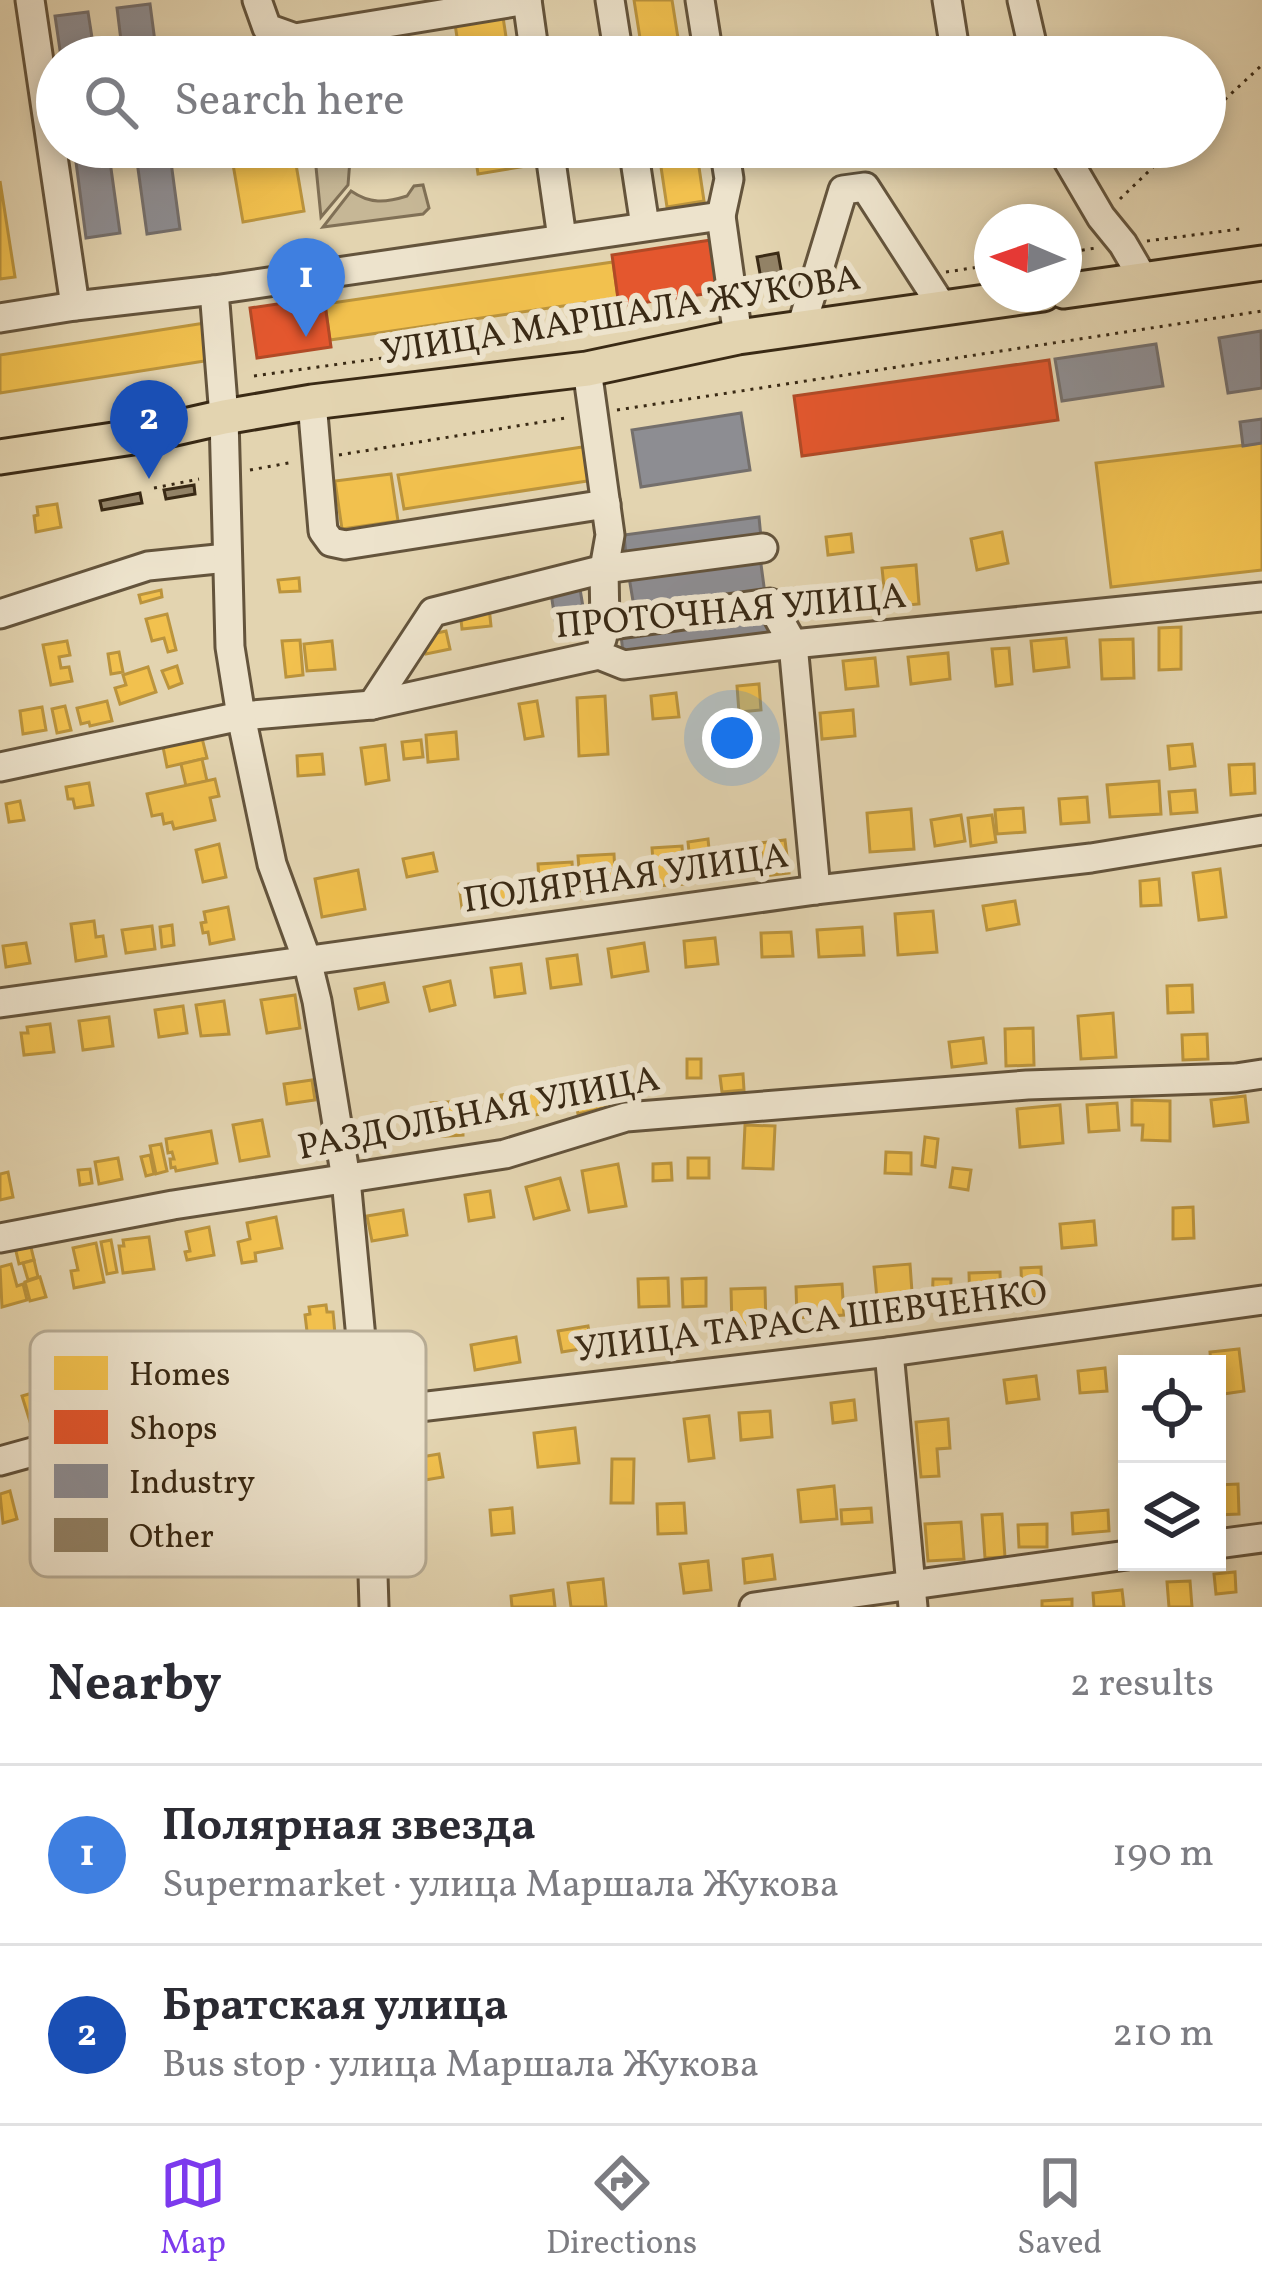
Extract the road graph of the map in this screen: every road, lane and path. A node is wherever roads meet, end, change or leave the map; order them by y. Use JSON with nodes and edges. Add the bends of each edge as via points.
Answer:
{"nodes":[{"id":1,"x":30,"y":0,"type":"edge"},
{"id":2,"x":257,"y":0,"type":"edge"},
{"id":3,"x":527,"y":0,"type":"edge"},
{"id":4,"x":610,"y":0,"type":"edge"},
{"id":5,"x":700,"y":0,"type":"edge"},
{"id":6,"x":947,"y":0,"type":"edge"},
{"id":7,"x":1022,"y":0,"type":"edge"},
{"id":8,"x":290,"y":36,"type":"edge"},
{"id":9,"x":308,"y":36,"type":"edge"},
{"id":10,"x":532,"y":36,"type":"edge"},
{"id":11,"x":616,"y":36,"type":"edge"},
{"id":12,"x":706,"y":36,"type":"edge"},
{"id":13,"x":953,"y":36,"type":"edge"},
{"id":14,"x":1031,"y":36,"type":"edge"},
{"id":15,"x":36,"y":41,"type":"edge"},
{"id":16,"x":1262,"y":65,"type":"edge"},
{"id":17,"x":1226,"y":98,"type":"edge"},
{"id":18,"x":55,"y":168,"type":"edge"},
{"id":19,"x":552,"y":168,"type":"edge"},
{"id":20,"x":636,"y":168,"type":"edge"},
{"id":21,"x":727,"y":168,"type":"edge"},
{"id":22,"x":1072,"y":168,"type":"edge"},
{"id":23,"x":1152,"y":168,"type":"edge"},
{"id":24,"x":721,"y":216,"type":"junction"},
{"id":25,"x":1101,"y":217,"type":"junction"},
{"id":26,"x":645,"y":226,"type":"junction"},
{"id":27,"x":1240,"y":229,"type":"dead end"},
{"id":28,"x":562,"y":238,"type":"junction"},
{"id":29,"x":1123,"y":244,"type":"junction"},
{"id":30,"x":1082,"y":251,"type":"edge"},
{"id":31,"x":1262,"y":263,"type":"edge"},
{"id":32,"x":974,"y":268,"type":"edge"},
{"id":33,"x":922,"y":275,"type":"junction"},
{"id":34,"x":1144,"y":280,"type":"junction"},
{"id":35,"x":1082,"y":289,"type":"edge"},
{"id":36,"x":214,"y":290,"type":"junction"},
{"id":37,"x":974,"y":304,"type":"edge"},
{"id":38,"x":75,"y":306,"type":"junction"},
{"id":39,"x":943,"y":308,"type":"junction"},
{"id":40,"x":1262,"y":311,"type":"edge"},
{"id":41,"x":0,"y":318,"type":"edge"},
{"id":42,"x":801,"y":328,"type":"junction"},
{"id":43,"x":738,"y":337,"type":"junction"},
{"id":44,"x":398,"y":356,"type":"dead end"},
{"id":45,"x":587,"y":369,"type":"junction"},
{"id":46,"x":254,"y":376,"type":"dead end"},
{"id":47,"x":311,"y":403,"type":"junction"},
{"id":48,"x":593,"y":414,"type":"junction"},
{"id":49,"x":224,"y":417,"type":"junction"},
{"id":50,"x":0,"y":457,"type":"edge"},
{"id":51,"x":318,"y":458,"type":"junction"},
{"id":52,"x":226,"y":474,"type":"junction"},
{"id":53,"x":154,"y":488,"type":"dead end"},
{"id":54,"x":606,"y":504,"type":"junction"},
{"id":55,"x":763,"y":548,"type":"dead end"},
{"id":56,"x":227,"y":558,"type":"junction"},
{"id":57,"x":604,"y":569,"type":"junction"},
{"id":58,"x":1262,"y":597,"type":"edge"},
{"id":59,"x":0,"y":614,"type":"edge"},
{"id":60,"x":605,"y":626,"type":"junction"},
{"id":61,"x":793,"y":644,"type":"junction"},
{"id":62,"x":599,"y":655,"type":"junction"},
{"id":63,"x":371,"y":705,"type":"junction"},
{"id":64,"x":241,"y":716,"type":"junction"},
{"id":65,"x":0,"y":767,"type":"edge"},
{"id":66,"x":1262,"y":830,"type":"edge"},
{"id":67,"x":816,"y":890,"type":"junction"},
{"id":68,"x":307,"y":960,"type":"junction"},
{"id":69,"x":0,"y":1003,"type":"edge"},
{"id":70,"x":1262,"y":1074,"type":"edge"},
{"id":71,"x":346,"y":1179,"type":"junction"},
{"id":72,"x":0,"y":1238,"type":"edge"},
{"id":73,"x":1262,"y":1300,"type":"edge"},
{"id":74,"x":359,"y":1331,"type":"edge"},
{"id":75,"x":889,"y":1352,"type":"junction"},
{"id":76,"x":426,"y":1406,"type":"edge"},
{"id":77,"x":30,"y":1453,"type":"edge"},
{"id":78,"x":0,"y":1461,"type":"edge"},
{"id":79,"x":1262,"y":1538,"type":"edge"},
{"id":80,"x":1226,"y":1543,"type":"edge"},
{"id":81,"x":1118,"y":1558,"type":"edge"},
{"id":82,"x":373,"y":1577,"type":"edge"},
{"id":83,"x":912,"y":1595,"type":"edge"},
{"id":84,"x":374,"y":1607,"type":"edge"},
{"id":85,"x":754,"y":1607,"type":"edge"}],
"edges":[{"from":1,"to":15,"type":"street"},
{"from":2,"to":8,"type":"street","via":[[267,28]]},
{"from":3,"to":9,"type":"street"},
{"from":3,"to":10,"type":"street"},
{"from":4,"to":11,"type":"street"},
{"from":5,"to":12,"type":"street"},
{"from":6,"to":13,"type":"street"},
{"from":7,"to":14,"type":"street"},
{"from":16,"to":17,"type":"path"},
{"from":18,"to":38,"type":"street"},
{"from":19,"to":28,"type":"street"},
{"from":20,"to":26,"type":"street"},
{"from":21,"to":24,"type":"street"},
{"from":22,"to":25,"type":"street"},
{"from":23,"to":25,"type":"path"},
{"from":24,"to":26,"type":"street"},
{"from":24,"to":43,"type":"street"},
{"from":25,"to":29,"type":"street"},
{"from":26,"to":28,"type":"street"},
{"from":27,"to":29,"type":"path"},
{"from":28,"to":36,"type":"street"},
{"from":29,"to":30,"type":"path"},
{"from":29,"to":34,"type":"street"},
{"from":31,"to":34,"type":"main road"},
{"from":32,"to":33,"type":"path"},
{"from":33,"to":39,"type":"street"},
{"from":33,"to":42,"type":"street","via":[[865,187],[843,190]]},
{"from":34,"to":35,"type":"main road"},
{"from":36,"to":38,"type":"street"},
{"from":36,"to":49,"type":"street"},
{"from":37,"to":39,"type":"main road","name":"УЛИЦА МАРШАЛА ЖУКОВА"},
{"from":38,"to":41,"type":"street"},
{"from":39,"to":42,"type":"main road","name":"УЛИЦА МАРШАЛА ЖУКОВА"},
{"from":40,"to":48,"type":"path"},
{"from":42,"to":43,"type":"main road","name":"УЛИЦА МАРШАЛА ЖУКОВА"},
{"from":43,"to":45,"type":"main road","name":"УЛИЦА МАРШАЛА ЖУКОВА"},
{"from":44,"to":46,"type":"path"},
{"from":45,"to":47,"type":"main road","name":"УЛИЦА МАРШАЛА ЖУКОВА"},
{"from":45,"to":48,"type":"street"},
{"from":47,"to":49,"type":"main road","name":"УЛИЦА МАРШАЛА ЖУКОВА"},
{"from":47,"to":51,"type":"street"},
{"from":48,"to":51,"type":"path"},
{"from":48,"to":54,"type":"street"},
{"from":49,"to":50,"type":"main road","name":"УЛИЦА МАРШАЛА ЖУКОВА"},
{"from":49,"to":52,"type":"street"},
{"from":51,"to":52,"type":"path"},
{"from":51,"to":54,"type":"street","via":[[323,531],[344,545]]},
{"from":52,"to":53,"type":"path"},
{"from":52,"to":56,"type":"street"},
{"from":54,"to":57,"type":"street"},
{"from":55,"to":57,"type":"street"},
{"from":56,"to":59,"type":"street","via":[[148,566]]},
{"from":56,"to":64,"type":"street"},
{"from":57,"to":60,"type":"street"},
{"from":57,"to":63,"type":"street","via":[[433,612]]},
{"from":58,"to":61,"type":"street","name":"ПРОТОЧНАЯ УЛИЦА"},
{"from":60,"to":61,"type":"street","via":[[770,603]]},
{"from":60,"to":62,"type":"street"},
{"from":61,"to":62,"type":"street","name":"ПРОТОЧНАЯ УЛИЦА","via":[[624,665]]},
{"from":61,"to":67,"type":"street"},
{"from":62,"to":63,"type":"street","name":"ПРОТОЧНАЯ УЛИЦА"},
{"from":63,"to":64,"type":"street","name":"ПРОТОЧНАЯ УЛИЦА"},
{"from":64,"to":65,"type":"street","name":"ПРОТОЧНАЯ УЛИЦА"},
{"from":64,"to":68,"type":"street","via":[[272,864]]},
{"from":66,"to":67,"type":"street","name":"ПОЛЯРНАЯ УЛИЦА"},
{"from":67,"to":68,"type":"street","name":"ПОЛЯРНАЯ УЛИЦА"},
{"from":68,"to":69,"type":"street","name":"ПОЛЯРНАЯ УЛИЦА"},
{"from":68,"to":71,"type":"street"},
{"from":70,"to":71,"type":"street","name":"РАЗДОЛЬНАЯ УЛИЦА","via":[[626,1117],[505,1154]]},
{"from":71,"to":72,"type":"street","name":"РАЗДОЛЬНАЯ УЛИЦА"},
{"from":71,"to":74,"type":"street"},
{"from":73,"to":75,"type":"street","name":"УЛИЦА ТАРАСА ШЕВЧЕНКО"},
{"from":75,"to":76,"type":"street","name":"УЛИЦА ТАРАСА ШЕВЧЕНКО"},
{"from":75,"to":83,"type":"street"},
{"from":77,"to":78,"type":"street"},
{"from":79,"to":80,"type":"street"},
{"from":81,"to":83,"type":"street"},
{"from":82,"to":84,"type":"street"},
{"from":83,"to":85,"type":"street"}]}
